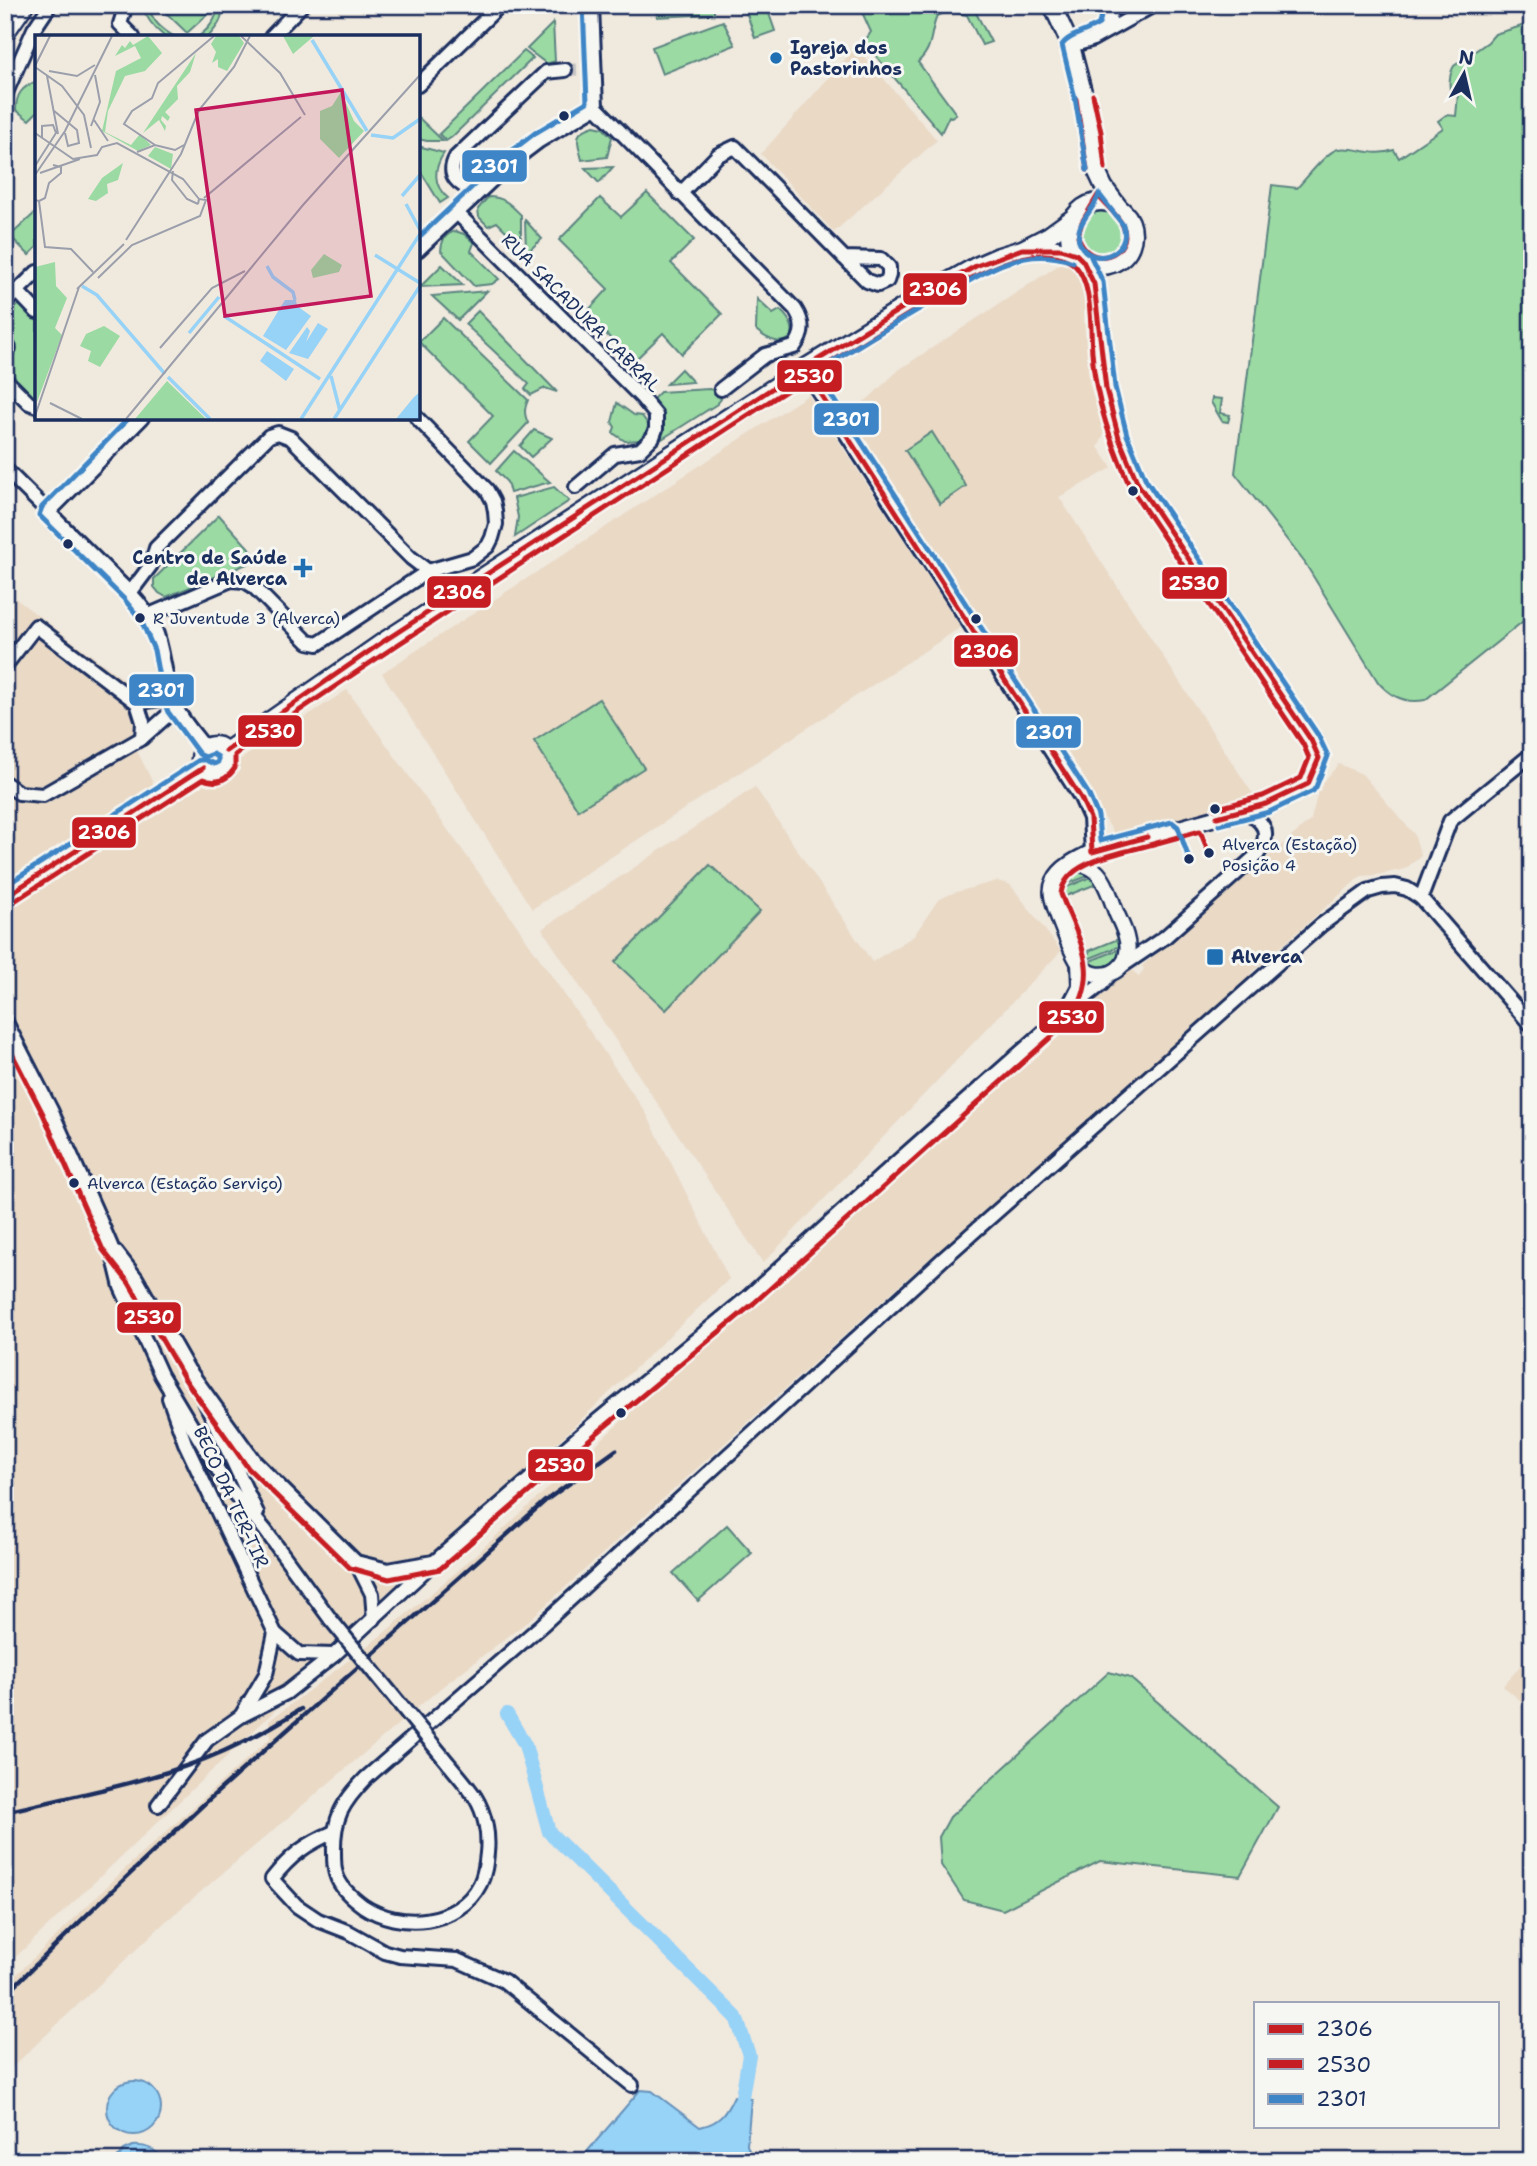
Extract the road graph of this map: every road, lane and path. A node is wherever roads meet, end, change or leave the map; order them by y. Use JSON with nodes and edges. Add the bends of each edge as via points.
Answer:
{"nodes":[{"id":1,"x":23,"y":5,"type":"edge"},
{"id":2,"x":50,"y":5,"type":"edge"},
{"id":3,"x":126,"y":5,"type":"edge"},
{"id":4,"x":302,"y":5,"type":"edge"},
{"id":5,"x":500,"y":5,"type":"edge"},
{"id":6,"x":592,"y":5,"type":"edge"},
{"id":7,"x":1052,"y":5,"type":"edge"},
{"id":8,"x":1113,"y":5,"type":"edge"},
{"id":9,"x":1154,"y":5,"type":"edge"},
{"id":10,"x":1107,"y":30,"type":"junction"},
{"id":11,"x":5,"y":31,"type":"edge"},
{"id":12,"x":284,"y":31,"type":"edge"},
{"id":13,"x":37,"y":33,"type":"edge"},
{"id":14,"x":131,"y":35,"type":"edge"},
{"id":15,"x":35,"y":37,"type":"edge"},
{"id":16,"x":1071,"y":46,"type":"junction"},
{"id":17,"x":565,"y":70,"type":"tunnel mouth"},
{"id":18,"x":420,"y":83,"type":"edge"},
{"id":19,"x":5,"y":95,"type":"edge"},
{"id":20,"x":596,"y":107,"type":"junction"},
{"id":21,"x":1096,"y":170,"type":"junction"},
{"id":22,"x":476,"y":193,"type":"junction"},
{"id":23,"x":680,"y":194,"type":"junction"},
{"id":24,"x":1118,"y":206,"type":"junction"},
{"id":25,"x":457,"y":213,"type":"junction"},
{"id":26,"x":1077,"y":213,"type":"junction"},
{"id":27,"x":420,"y":248,"type":"edge"},
{"id":28,"x":1022,"y":249,"type":"junction"},
{"id":29,"x":844,"y":258,"type":"dead end"},
{"id":30,"x":1080,"y":258,"type":"junction"},
{"id":31,"x":35,"y":274,"type":"edge"},
{"id":32,"x":17,"y":292,"type":"junction"},
{"id":33,"x":5,"y":303,"type":"edge"},
{"id":34,"x":35,"y":310,"type":"edge"},
{"id":35,"x":5,"y":343,"type":"edge"},
{"id":36,"x":5,"y":352,"type":"edge"},
{"id":37,"x":804,"y":369,"type":"junction"},
{"id":38,"x":5,"y":379,"type":"edge"},
{"id":39,"x":721,"y":389,"type":"dead end"},
{"id":40,"x":35,"y":405,"type":"edge"},
{"id":41,"x":140,"y":420,"type":"edge"},
{"id":42,"x":419,"y":420,"type":"edge"},
{"id":43,"x":5,"y":469,"type":"edge"},
{"id":44,"x":576,"y":487,"type":"dead end"},
{"id":45,"x":48,"y":513,"type":"junction"},
{"id":46,"x":428,"y":571,"type":"junction"},
{"id":47,"x":130,"y":593,"type":"junction"},
{"id":48,"x":149,"y":615,"type":"junction"},
{"id":49,"x":5,"y":666,"type":"edge"},
{"id":50,"x":174,"y":703,"type":"junction"},
{"id":51,"x":137,"y":704,"type":"junction"},
{"id":52,"x":142,"y":738,"type":"junction"},
{"id":53,"x":205,"y":748,"type":"junction"},
{"id":54,"x":226,"y":751,"type":"junction"},
{"id":55,"x":1532,"y":754,"type":"edge"},
{"id":56,"x":203,"y":768,"type":"junction"},
{"id":57,"x":5,"y":783,"type":"edge"},
{"id":58,"x":1243,"y":810,"type":"junction"},
{"id":59,"x":1093,"y":852,"type":"junction"},
{"id":60,"x":1064,"y":869,"type":"junction"},
{"id":61,"x":1104,"y":882,"type":"junction"},
{"id":62,"x":5,"y":897,"type":"edge"},
{"id":63,"x":1421,"y":898,"type":"junction"},
{"id":64,"x":1079,"y":963,"type":"junction"},
{"id":65,"x":1113,"y":972,"type":"junction"},
{"id":66,"x":1064,"y":1014,"type":"junction"},
{"id":67,"x":5,"y":1020,"type":"edge"},
{"id":68,"x":1532,"y":1026,"type":"edge"},
{"id":69,"x":111,"y":1247,"type":"junction"},
{"id":70,"x":191,"y":1373,"type":"junction"},
{"id":71,"x":160,"y":1375,"type":"junction"},
{"id":72,"x":265,"y":1530,"type":"junction"},
{"id":73,"x":356,"y":1562,"type":"junction"},
{"id":74,"x":434,"y":1562,"type":"junction"},
{"id":75,"x":374,"y":1619,"type":"junction"},
{"id":76,"x":275,"y":1633,"type":"junction"},
{"id":77,"x":334,"y":1655,"type":"junction"},
{"id":78,"x":241,"y":1716,"type":"junction"},
{"id":79,"x":158,"y":1805,"type":"dead end"},
{"id":80,"x":334,"y":1832,"type":"junction"},
{"id":81,"x":632,"y":2085,"type":"dead end"}],
"edges":[{"from":1,"to":11,"type":"main road"},
{"from":2,"to":13,"type":"street"},
{"from":3,"to":14,"type":"street","via":[[120,24]]},
{"from":4,"to":12,"type":"street"},
{"from":5,"to":18,"type":"street"},
{"from":6,"to":20,"type":"street","via":[[591,69]]},
{"from":7,"to":16,"type":"main road"},
{"from":8,"to":10,"type":"street"},
{"from":9,"to":10,"type":"street"},
{"from":10,"to":16,"type":"street"},
{"from":15,"to":19,"type":"street"},
{"from":16,"to":21,"type":"main road"},
{"from":17,"to":22,"type":"street","via":[[546,72],[456,157],[454,179]]},
{"from":20,"to":22,"type":"street","via":[[539,141]]},
{"from":20,"to":23,"type":"street"},
{"from":21,"to":24,"type":"main road"},
{"from":21,"to":26,"type":"main road","via":[[1093,189]]},
{"from":22,"to":25,"type":"street"},
{"from":23,"to":29,"type":"street","via":[[718,155],[735,147]]},
{"from":23,"to":39,"type":"street","via":[[795,309],[802,323],[793,347],[765,355]]},
{"from":24,"to":26,"type":"main road","via":[[1098,202]]},
{"from":24,"to":30,"type":"main road","via":[[1131,221],[1131,248],[1110,265],[1092,265]]},
{"from":25,"to":27,"type":"street"},
{"from":25,"to":44,"type":"street","name":"RUA SACADURA CABRAL","via":[[656,415],[653,437],[640,450],[615,454]]},
{"from":26,"to":28,"type":"main road","via":[[1059,229]]},
{"from":26,"to":30,"type":"main road","via":[[1069,236]]},
{"from":28,"to":30,"type":"main road","via":[[1052,248]]},
{"from":28,"to":37,"type":"main road","via":[[999,256],[915,300]]},
{"from":30,"to":58,"type":"street","via":[[1094,284],[1106,389],[1134,477],[1320,758],[1308,784]]},
{"from":31,"to":32,"type":"street"},
{"from":32,"to":33,"type":"street"},
{"from":32,"to":34,"type":"street"},
{"from":35,"to":36,"type":"street","via":[[9,348]]},
{"from":37,"to":54,"type":"main road","via":[[384,641]]},
{"from":37,"to":59,"type":"street","via":[[1081,798],[1090,818]]},
{"from":38,"to":40,"type":"street"},
{"from":41,"to":45,"type":"street"},
{"from":42,"to":46,"type":"street","via":[[487,491],[496,524],[481,553]]},
{"from":43,"to":45,"type":"street"},
{"from":45,"to":47,"type":"street"},
{"from":46,"to":47,"type":"street","via":[[290,438],[278,433],[269,436],[156,548],[151,565]]},
{"from":46,"to":48,"type":"street","via":[[318,644],[308,642],[253,586],[241,580],[231,580]]},
{"from":47,"to":48,"type":"street"},
{"from":48,"to":50,"type":"street","via":[[162,647]]},
{"from":49,"to":51,"type":"street","via":[[36,626]]},
{"from":50,"to":51,"type":"street"},
{"from":50,"to":52,"type":"street"},
{"from":50,"to":53,"type":"street"},
{"from":51,"to":52,"type":"street"},
{"from":52,"to":57,"type":"street","via":[[43,794],[19,793]]},
{"from":53,"to":54,"type":"main road","via":[[214,745]]},
{"from":53,"to":56,"type":"main road","via":[[200,760]]},
{"from":54,"to":56,"type":"main road","via":[[227,765],[220,772]]},
{"from":55,"to":63,"type":"street","via":[[1450,821]]},
{"from":56,"to":62,"type":"main road"},
{"from":58,"to":59,"type":"street"},
{"from":58,"to":65,"type":"street","via":[[1263,826],[1265,839],[1257,855],[1165,937]]},
{"from":59,"to":60,"type":"street"},
{"from":59,"to":61,"type":"street"},
{"from":60,"to":61,"type":"street","via":[[1087,866]]},
{"from":60,"to":64,"type":"street","via":[[1055,878],[1052,895]]},
{"from":61,"to":65,"type":"street","via":[[1128,944],[1127,956]]},
{"from":63,"to":68,"type":"street"},
{"from":63,"to":80,"type":"street","via":[[1395,886],[1368,891],[1297,945],[366,1778],[342,1806]]},
{"from":64,"to":65,"type":"street","via":[[1093,974]]},
{"from":64,"to":66,"type":"street","via":[[1079,986]]},
{"from":65,"to":66,"type":"street"},
{"from":66,"to":74,"type":"street","via":[[748,1297]]},
{"from":67,"to":69,"type":"street","via":[[51,1110]]},
{"from":69,"to":70,"type":"street","via":[[136,1278]]},
{"from":69,"to":71,"type":"street","via":[[121,1287]]},
{"from":70,"to":72,"type":"street"},
{"from":70,"to":73,"type":"street","via":[[255,1462]]},
{"from":71,"to":72,"type":"street","via":[[228,1485]]},
{"from":71,"to":76,"type":"street","name":"BECO DA TER-TIR","via":[[184,1443]]},
{"from":72,"to":80,"type":"street","bridge":true,"via":[[331,1620],[475,1797],[487,1832],[483,1876],[474,1894],[448,1913],[414,1922],[383,1917],[341,1886]]},
{"from":73,"to":74,"type":"street","via":[[388,1570]]},
{"from":73,"to":75,"type":"street","via":[[372,1594]]},
{"from":74,"to":75,"type":"street"},
{"from":75,"to":77,"type":"street"},
{"from":76,"to":77,"type":"street","name":"BECO DA TER-TIR","via":[[299,1654]]},
{"from":76,"to":78,"type":"street","via":[[266,1674]]},
{"from":77,"to":78,"type":"street","via":[[286,1693]]},
{"from":78,"to":79,"type":"street","via":[[207,1740]]},
{"from":80,"to":81,"type":"street","via":[[287,1860],[272,1880],[298,1906],[385,1952],[457,1960],[504,1980]]}]}
